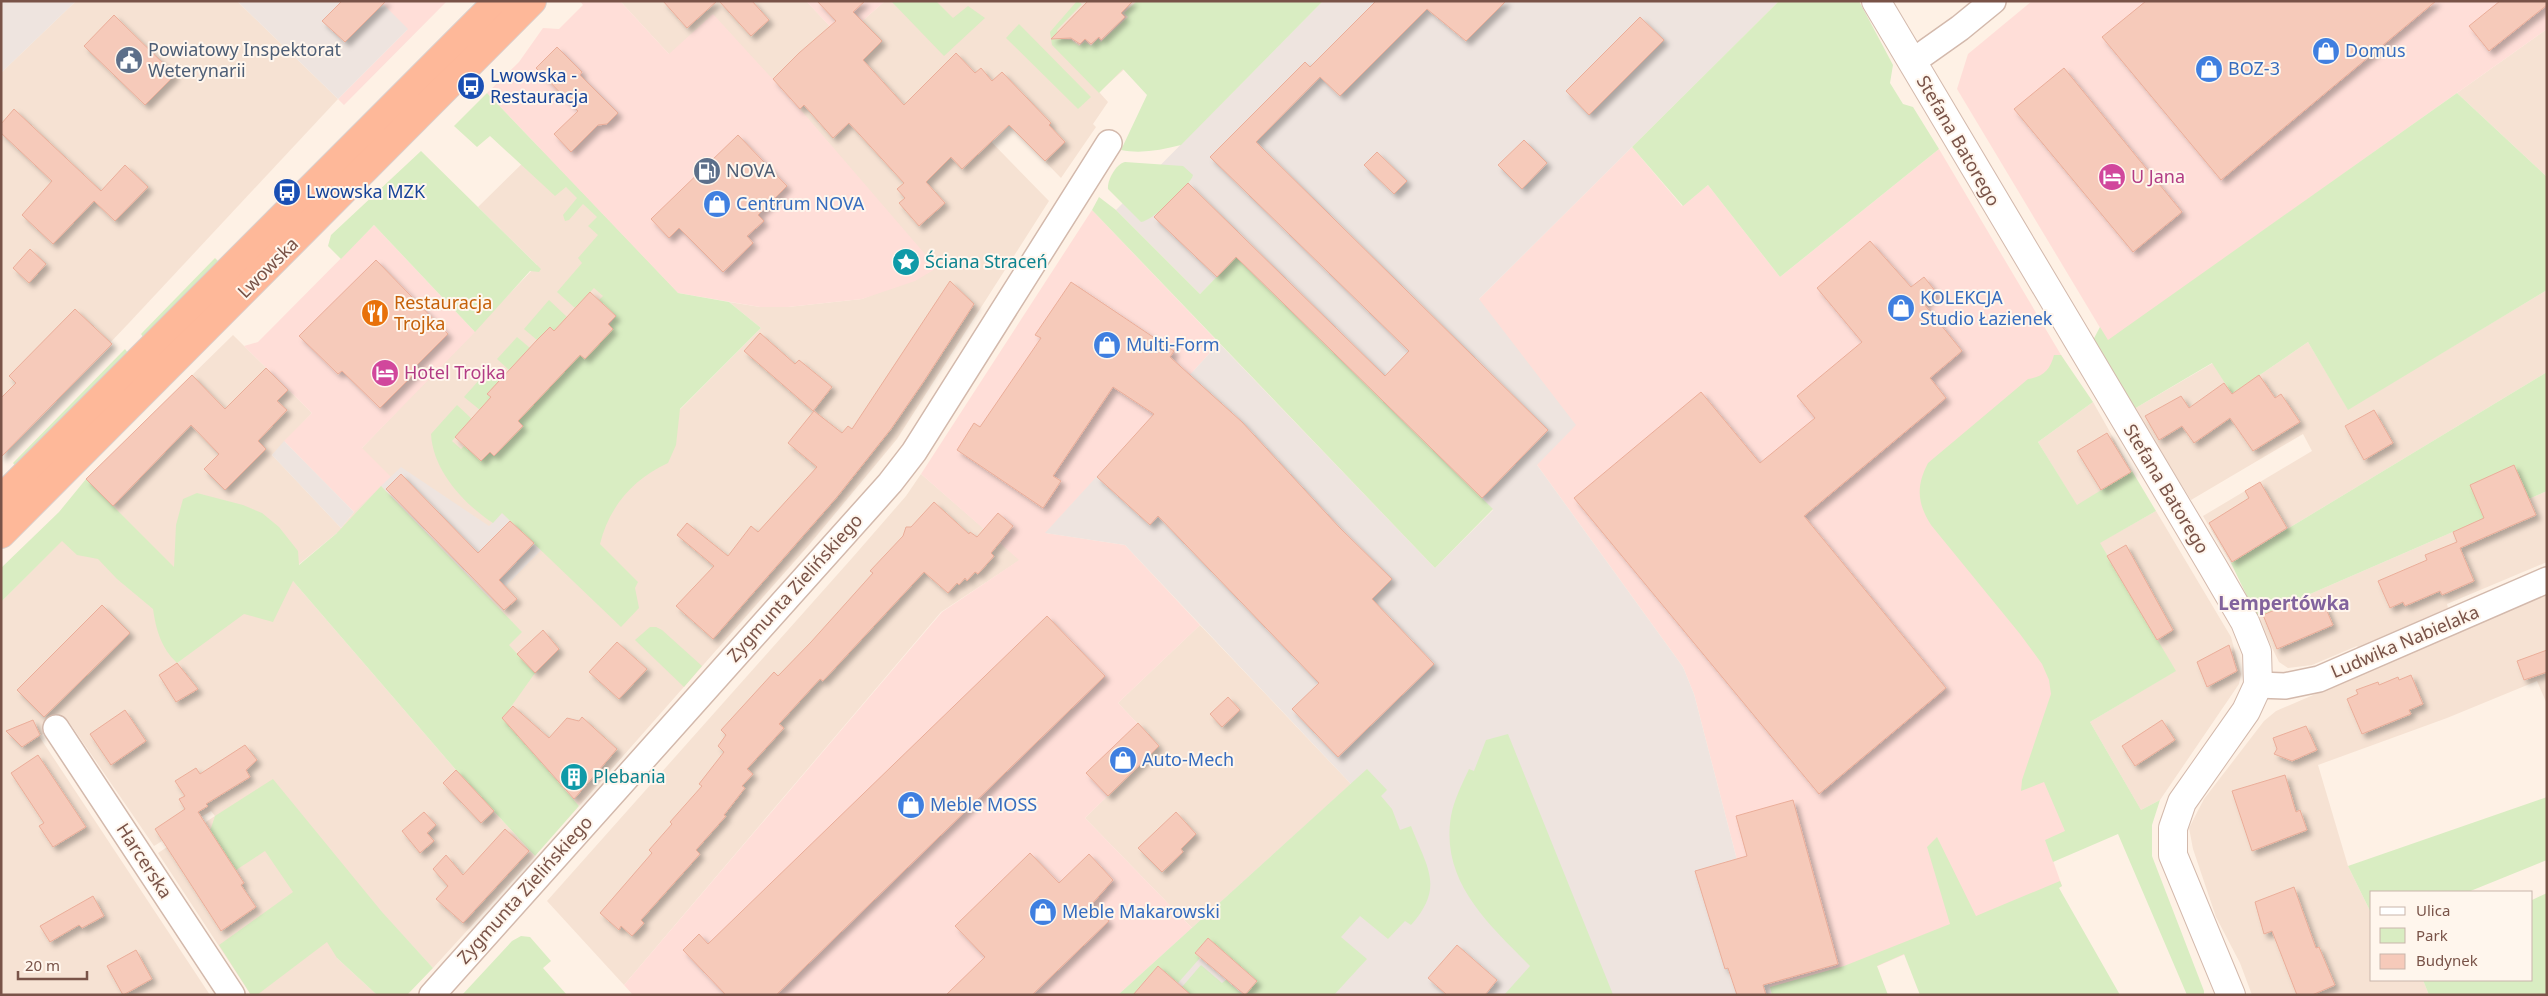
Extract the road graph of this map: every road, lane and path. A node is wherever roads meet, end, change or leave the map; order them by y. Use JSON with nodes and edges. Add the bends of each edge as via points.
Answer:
{"nodes":[{"id":1,"x":498,"y":1,"type":"edge"},
{"id":2,"x":532,"y":1,"type":"edge"},
{"id":3,"x":1876,"y":1,"type":"edge"},
{"id":4,"x":1993,"y":1,"type":"edge"},
{"id":5,"x":1912,"y":62,"type":"junction"},
{"id":6,"x":1109,"y":143,"type":"dead end"},
{"id":7,"x":1,"y":499,"type":"edge"},
{"id":8,"x":1,"y":534,"type":"edge"},
{"id":9,"x":2547,"y":580,"type":"edge"},
{"id":10,"x":2258,"y":685,"type":"junction"},
{"id":11,"x":56,"y":728,"type":"dead end"},
{"id":12,"x":232,"y":995,"type":"edge"},
{"id":13,"x":432,"y":995,"type":"edge"},
{"id":14,"x":2231,"y":995,"type":"edge"}],
"edges":[{"from":1,"to":7,"type":"highway","name":"Lwowska"},
{"from":2,"to":8,"type":"highway","name":"Lwowska"},
{"from":3,"to":5,"type":"street","name":"Stefana Batorego"},
{"from":4,"to":5,"type":"street"},
{"from":5,"to":10,"type":"street","name":"Stefana Batorego","via":[[2245,622],[2257,652]]},
{"from":6,"to":13,"type":"street","name":"Zygmunta Zielińskiego","via":[[914,452],[890,483]]},
{"from":9,"to":10,"type":"street","name":"Ludwika Nabielaka","via":[[2319,679],[2285,686]]},
{"from":10,"to":14,"type":"street","name":"Stefana Batorego","via":[[2246,711],[2182,802],[2173,828],[2173,855]]},
{"from":11,"to":12,"type":"street","name":"Harcerska"}]}
